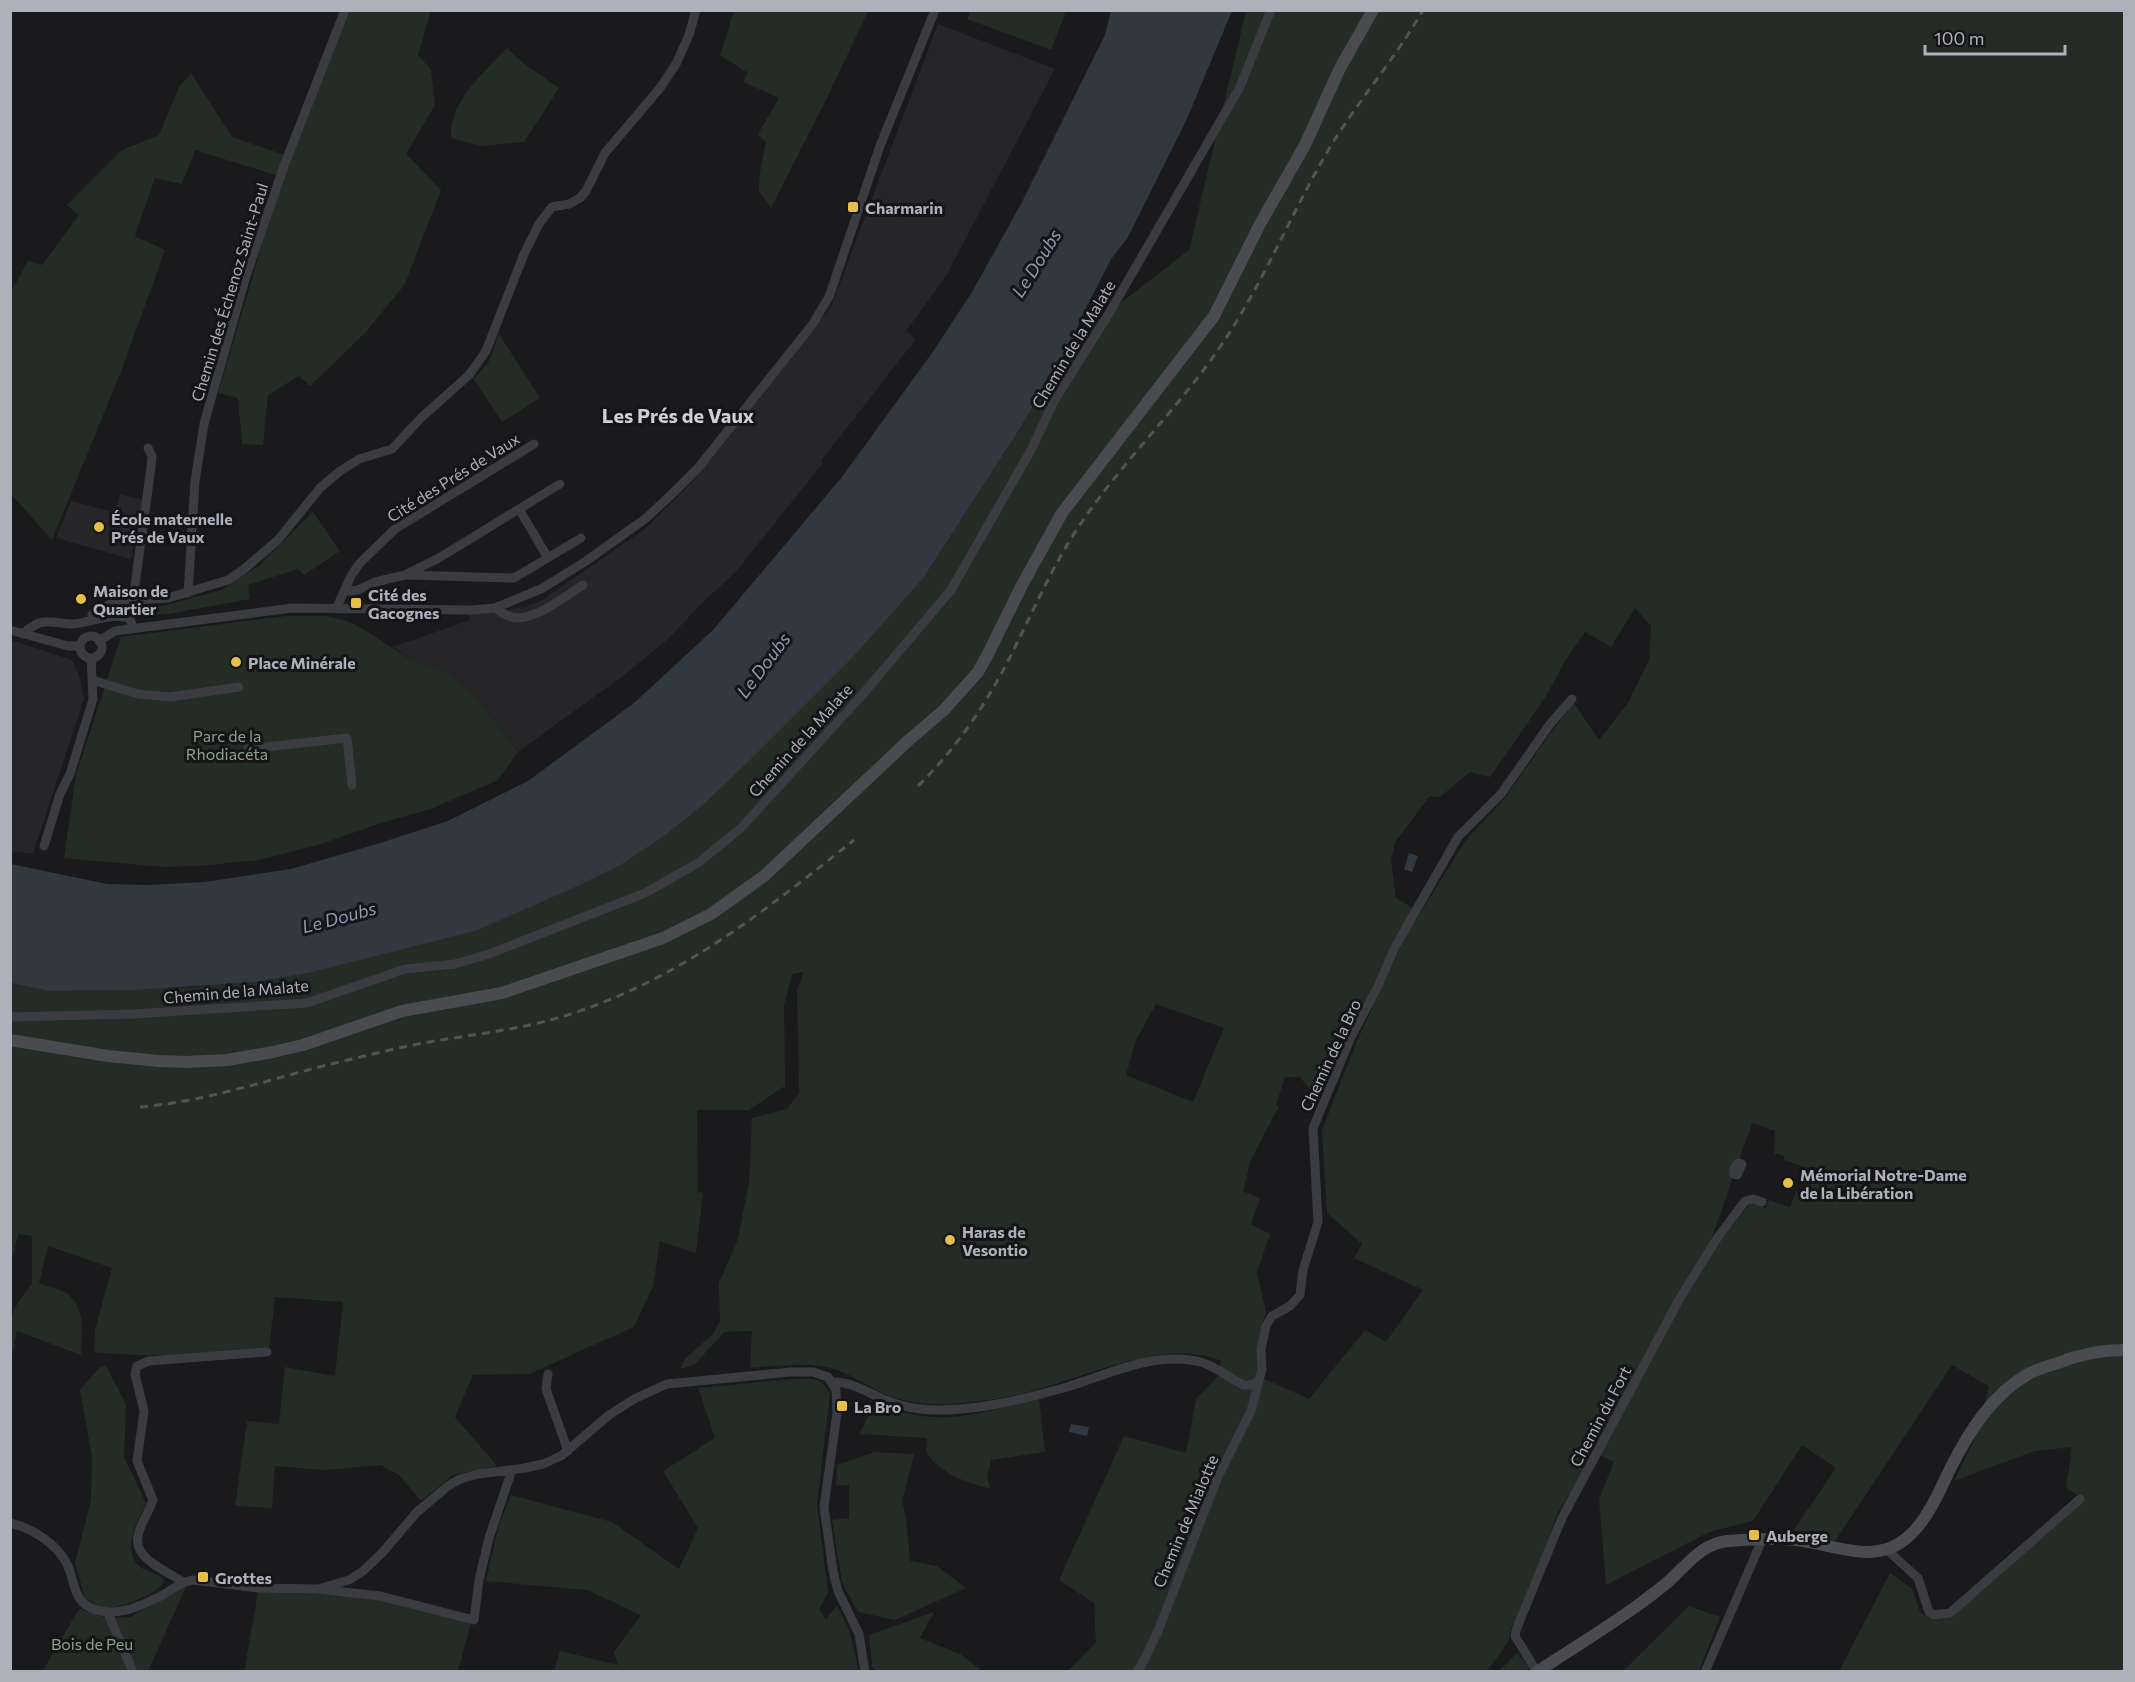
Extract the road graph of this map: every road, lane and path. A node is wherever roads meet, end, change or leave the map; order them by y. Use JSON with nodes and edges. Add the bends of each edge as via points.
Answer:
{"nodes":[{"id":1,"x":345,"y":10,"type":"edge"},
{"id":2,"x":696,"y":10,"type":"edge"},
{"id":3,"x":935,"y":10,"type":"edge"},
{"id":4,"x":1271,"y":10,"type":"edge"},
{"id":5,"x":1373,"y":10,"type":"edge"},
{"id":6,"x":534,"y":444,"type":"dead end"},
{"id":7,"x":148,"y":448,"type":"dead end"},
{"id":8,"x":560,"y":484,"type":"dead end"},
{"id":9,"x":519,"y":509,"type":"junction"},
{"id":10,"x":581,"y":538,"type":"dead end"},
{"id":11,"x":548,"y":558,"type":"junction"},
{"id":12,"x":405,"y":575,"type":"junction"},
{"id":13,"x":583,"y":585,"type":"dead end"},
{"id":14,"x":344,"y":592,"type":"junction"},
{"id":15,"x":188,"y":593,"type":"junction"},
{"id":16,"x":133,"y":600,"type":"junction"},
{"id":17,"x":495,"y":608,"type":"junction"},
{"id":18,"x":336,"y":609,"type":"junction"},
{"id":19,"x":93,"y":620,"type":"junction"},
{"id":20,"x":133,"y":628,"type":"junction"},
{"id":21,"x":10,"y":630,"type":"edge"},
{"id":22,"x":23,"y":634,"type":"junction"},
{"id":23,"x":99,"y":641,"type":"junction"},
{"id":24,"x":80,"y":646,"type":"junction"},
{"id":25,"x":91,"y":658,"type":"junction"},
{"id":26,"x":92,"y":680,"type":"junction"},
{"id":27,"x":239,"y":687,"type":"dead end"},
{"id":28,"x":1572,"y":699,"type":"dead end"},
{"id":29,"x":249,"y":749,"type":"dead end"},
{"id":30,"x":352,"y":785,"type":"dead end"},
{"id":31,"x":44,"y":846,"type":"dead end"},
{"id":32,"x":10,"y":1017,"type":"edge"},
{"id":33,"x":10,"y":1040,"type":"edge"},
{"id":34,"x":1762,"y":1202,"type":"dead end"},
{"id":35,"x":2124,"y":1350,"type":"edge"},
{"id":36,"x":267,"y":1352,"type":"dead end"},
{"id":37,"x":548,"y":1374,"type":"dead end"},
{"id":38,"x":1259,"y":1381,"type":"junction"},
{"id":39,"x":833,"y":1382,"type":"junction"},
{"id":40,"x":568,"y":1451,"type":"junction"},
{"id":41,"x":512,"y":1470,"type":"junction"},
{"id":42,"x":2080,"y":1499,"type":"dead end"},
{"id":43,"x":10,"y":1523,"type":"edge"},
{"id":44,"x":1762,"y":1540,"type":"junction"},
{"id":45,"x":1887,"y":1550,"type":"junction"},
{"id":46,"x":183,"y":1582,"type":"junction"},
{"id":47,"x":318,"y":1589,"type":"junction"},
{"id":48,"x":108,"y":1614,"type":"junction"},
{"id":49,"x":133,"y":1671,"type":"edge"},
{"id":50,"x":865,"y":1671,"type":"edge"},
{"id":51,"x":1136,"y":1671,"type":"edge"},
{"id":52,"x":1537,"y":1671,"type":"edge"},
{"id":53,"x":1705,"y":1671,"type":"edge"}],
"edges":[{"from":1,"to":15,"type":"street","name":"Chemin des Échenoz Saint-Paul","via":[[246,276],[204,424],[195,481]]},
{"from":2,"to":15,"type":"street","via":[[676,64],[605,153],[586,191],[569,204],[552,207],[539,224],[486,351],[469,375],[392,449],[359,459],[320,488],[278,540],[243,570],[228,580]]},
{"from":3,"to":17,"type":"street","via":[[884,138],[829,297],[812,325],[698,468],[645,519],[543,588]]},
{"from":4,"to":32,"type":"street","name":"Chemin de la Malate","via":[[1240,87],[1054,401],[1031,450],[951,590],[741,828],[698,863],[645,893],[489,954],[455,964],[405,969],[307,1003]]},
{"from":5,"to":33,"type":"main road","via":[[1214,316],[1062,513],[978,672],[944,710],[747,889],[700,920],[653,942],[502,993],[396,1012],[273,1052],[227,1060],[177,1062],[108,1056]]},
{"from":6,"to":14,"type":"street","name":"Cité des Prés de Vaux","via":[[395,529],[359,564]]},
{"from":7,"to":16,"type":"street","via":[[151,467]]},
{"from":8,"to":9,"type":"street"},
{"from":9,"to":11,"type":"street"},
{"from":9,"to":12,"type":"street"},
{"from":10,"to":11,"type":"street"},
{"from":11,"to":12,"type":"street","via":[[514,578]]},
{"from":12,"to":14,"type":"street"},
{"from":13,"to":17,"type":"street","via":[[534,614],[517,618]]},
{"from":14,"to":18,"type":"street","name":"Cité des Prés de Vaux"},
{"from":15,"to":16,"type":"street"},
{"from":16,"to":19,"type":"street","via":[[111,603],[95,611]]},
{"from":17,"to":18,"type":"street"},
{"from":18,"to":20,"type":"street","via":[[292,608]]},
{"from":19,"to":20,"type":"street","via":[[128,617]]},
{"from":19,"to":22,"type":"street","via":[[75,624],[41,622]]},
{"from":20,"to":23,"type":"street","via":[[115,631]]},
{"from":21,"to":22,"type":"street"},
{"from":22,"to":24,"type":"street"},
{"from":23,"to":24,"type":"street","via":[[86,638]]},
{"from":23,"to":25,"type":"street","via":[[100,653]]},
{"from":24,"to":25,"type":"street","via":[[84,656]]},
{"from":25,"to":26,"type":"street"},
{"from":26,"to":27,"type":"street","via":[[138,694],[170,697]]},
{"from":26,"to":31,"type":"street","via":[[93,699]]},
{"from":28,"to":38,"type":"street","name":"Chemin de la Bro","via":[[1501,794],[1458,837],[1395,947],[1351,1037],[1313,1128],[1318,1222],[1305,1259],[1299,1295],[1290,1306],[1272,1316],[1266,1326]]},
{"from":29,"to":30,"type":"street","via":[[347,738]]},
{"from":34,"to":52,"type":"street","name":"Chemin du Fort","via":[[1745,1201],[1716,1240],[1562,1518],[1515,1636]]},
{"from":35,"to":45,"type":"main road","via":[[2074,1357],[2030,1373],[2013,1384],[1969,1432],[1924,1517],[1909,1536]]},
{"from":36,"to":46,"type":"street","via":[[149,1361],[137,1366],[135,1374],[144,1411],[137,1461],[153,1500],[138,1543],[146,1559]]},
{"from":37,"to":40,"type":"street","via":[[546,1389]]},
{"from":38,"to":39,"type":"street","via":[[1244,1385],[1204,1363],[1156,1359],[1012,1401],[934,1410],[906,1407],[854,1385]]},
{"from":38,"to":51,"type":"street","name":"Chemin de Mialotte","via":[[1251,1411],[1217,1479],[1158,1631]]},
{"from":39,"to":40,"type":"street","via":[[821,1374],[791,1372],[667,1384],[609,1415]]},
{"from":39,"to":50,"type":"street","via":[[837,1413],[824,1507],[832,1571],[859,1634]]},
{"from":40,"to":41,"type":"street","via":[[543,1464]]},
{"from":41,"to":47,"type":"street","via":[[477,1473],[448,1486],[417,1512],[363,1571],[349,1580]]},
{"from":41,"to":47,"type":"street","via":[[489,1538],[474,1620],[380,1596]]},
{"from":42,"to":45,"type":"street","via":[[1950,1613],[1929,1612],[1918,1578]]},
{"from":43,"to":48,"type":"street","via":[[34,1532],[51,1545],[65,1560],[82,1603]]},
{"from":44,"to":45,"type":"main road","via":[[1798,1540],[1863,1553]]},
{"from":44,"to":52,"type":"main road","via":[[1712,1545],[1643,1602]]},
{"from":44,"to":53,"type":"street"},
{"from":46,"to":47,"type":"street"},
{"from":46,"to":48,"type":"street","via":[[129,1610]]},
{"from":48,"to":49,"type":"street"}]}
